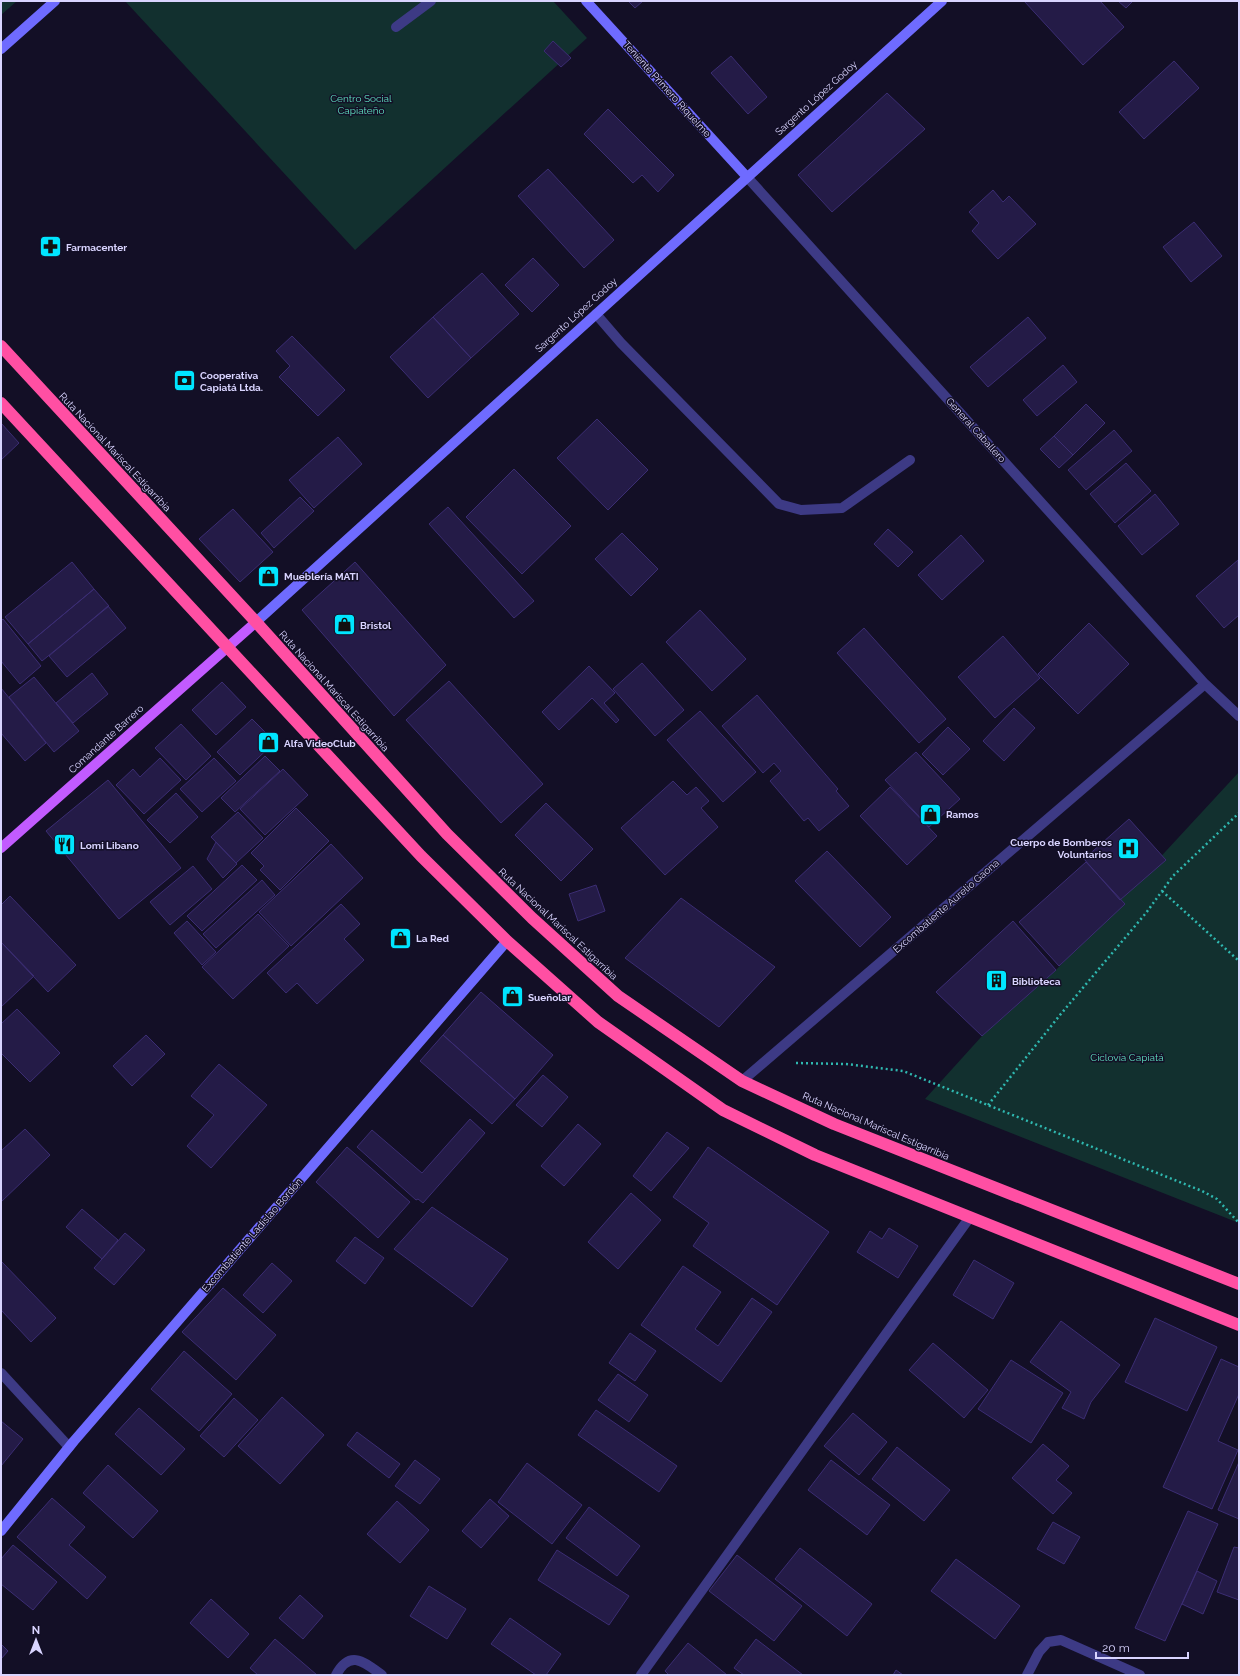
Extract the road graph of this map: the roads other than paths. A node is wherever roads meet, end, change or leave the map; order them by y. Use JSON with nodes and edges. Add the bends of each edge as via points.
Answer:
{"nodes":[{"id":1,"x":54,"y":1,"type":"edge"},
{"id":2,"x":432,"y":1,"type":"edge"},
{"id":3,"x":586,"y":1,"type":"edge"},
{"id":4,"x":942,"y":1,"type":"edge"},
{"id":5,"x":396,"y":27,"type":"dead end"},
{"id":6,"x":1,"y":49,"type":"edge"},
{"id":7,"x":747,"y":177,"type":"junction"},
{"id":8,"x":596,"y":314,"type":"junction"},
{"id":9,"x":1,"y":346,"type":"edge"},
{"id":10,"x":2,"y":405,"type":"edge"},
{"id":11,"x":910,"y":460,"type":"dead end"},
{"id":12,"x":256,"y":622,"type":"junction"},
{"id":13,"x":227,"y":648,"type":"junction"},
{"id":14,"x":1205,"y":684,"type":"junction"},
{"id":15,"x":1239,"y":716,"type":"edge"},
{"id":16,"x":1,"y":848,"type":"edge"},
{"id":17,"x":507,"y":941,"type":"junction"},
{"id":18,"x":742,"y":1081,"type":"junction"},
{"id":19,"x":970,"y":1217,"type":"junction"},
{"id":20,"x":1239,"y":1284,"type":"edge"},
{"id":21,"x":1239,"y":1325,"type":"edge"},
{"id":22,"x":1,"y":1372,"type":"edge"},
{"id":23,"x":69,"y":1447,"type":"junction"},
{"id":24,"x":1,"y":1531,"type":"edge"},
{"id":25,"x":336,"y":1675,"type":"edge"},
{"id":26,"x":382,"y":1675,"type":"edge"},
{"id":27,"x":641,"y":1675,"type":"edge"},
{"id":28,"x":1027,"y":1675,"type":"edge"},
{"id":29,"x":1140,"y":1675,"type":"edge"}],
"edges":[{"from":1,"to":6,"type":"street"},
{"from":2,"to":5,"type":"street"},
{"from":3,"to":7,"type":"street","name":"Teniente Primero Riquelme"},
{"from":4,"to":7,"type":"street","name":"Sargento López Godoy"},
{"from":7,"to":8,"type":"street","name":"Sargento López Godoy"},
{"from":7,"to":14,"type":"street","name":"General Caballero"},
{"from":8,"to":11,"type":"street","via":[[621,343],[779,504],[802,510],[842,508]]},
{"from":8,"to":12,"type":"street","name":"Sargento López Godoy"},
{"from":9,"to":12,"type":"highway","name":"Ruta Nacional Mariscal Estigarribia"},
{"from":10,"to":13,"type":"highway"},
{"from":12,"to":13,"type":"main road","name":"Sargento López Godoy"},
{"from":12,"to":18,"type":"highway","name":"Ruta Nacional Mariscal Estigarribia","via":[[446,834],[532,918],[618,996]]},
{"from":13,"to":16,"type":"main road","name":"Comandante Barrero"},
{"from":13,"to":17,"type":"highway","via":[[421,856]]},
{"from":14,"to":15,"type":"street","name":"General Caballero"},
{"from":14,"to":18,"type":"street","name":"Excombatiente Aurelio Gaona"},
{"from":17,"to":19,"type":"highway","via":[[598,1022],[723,1110],[815,1155]]},
{"from":17,"to":23,"type":"street","name":"Excombatiente Ladislao Bordón"},
{"from":18,"to":20,"type":"highway","name":"Ruta Nacional Mariscal Estigarribia","via":[[834,1124]]},
{"from":19,"to":21,"type":"highway"},
{"from":19,"to":27,"type":"street"},
{"from":22,"to":23,"type":"street"},
{"from":23,"to":24,"type":"street","name":"Excombatiente Ladislao Bordón"},
{"from":25,"to":26,"type":"street","via":[[340,1667],[350,1660],[360,1660]]},
{"from":28,"to":29,"type":"street","via":[[1039,1652],[1048,1642],[1060,1640]]}]}
